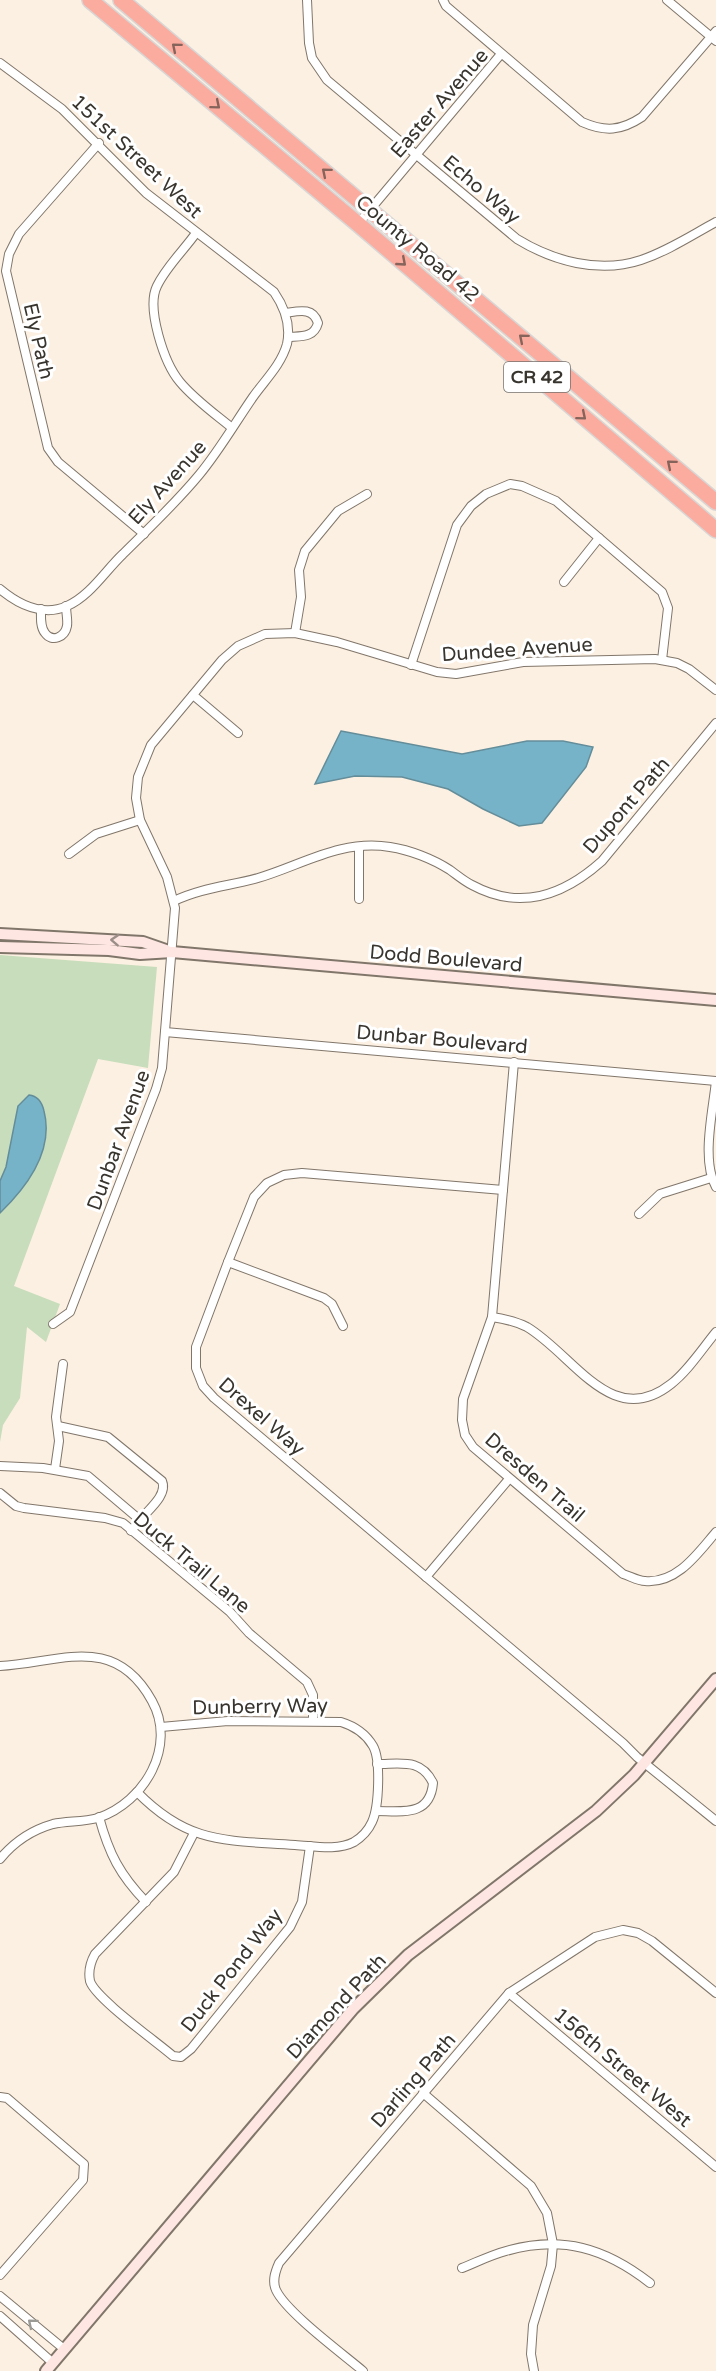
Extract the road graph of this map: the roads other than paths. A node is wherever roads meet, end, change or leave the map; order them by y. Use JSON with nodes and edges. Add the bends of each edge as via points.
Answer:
{"nodes":[{"id":1,"x":90,"y":0,"type":"edge"},
{"id":2,"x":121,"y":0,"type":"edge"},
{"id":3,"x":307,"y":0,"type":"edge"},
{"id":4,"x":443,"y":0,"type":"edge"},
{"id":5,"x":667,"y":0,"type":"edge"},
{"id":6,"x":714,"y":36,"type":"edge"},
{"id":7,"x":501,"y":54,"type":"junction"},
{"id":8,"x":0,"y":63,"type":"edge"},
{"id":9,"x":99,"y":143,"type":"junction"},
{"id":10,"x":416,"y":155,"type":"junction"},
{"id":11,"x":371,"y":209,"type":"junction"},
{"id":12,"x":716,"y":222,"type":"edge"},
{"id":13,"x":358,"y":224,"type":"junction"},
{"id":14,"x":196,"y":233,"type":"junction"},
{"id":15,"x":278,"y":297,"type":"joint"},
{"id":16,"x":286,"y":313,"type":"junction"},
{"id":17,"x":288,"y":337,"type":"junction"},
{"id":18,"x":232,"y":428,"type":"junction"},
{"id":19,"x":367,"y":494,"type":"dead end"},
{"id":20,"x":716,"y":502,"type":"edge"},
{"id":21,"x":716,"y":530,"type":"edge"},
{"id":22,"x":144,"y":534,"type":"junction"},
{"id":23,"x":599,"y":538,"type":"junction"},
{"id":24,"x":564,"y":582,"type":"dead end"},
{"id":25,"x":0,"y":589,"type":"edge"},
{"id":26,"x":66,"y":606,"type":"junction"},
{"id":27,"x":41,"y":609,"type":"junction"},
{"id":28,"x":295,"y":633,"type":"junction"},
{"id":29,"x":662,"y":660,"type":"junction"},
{"id":30,"x":411,"y":665,"type":"junction"},
{"id":31,"x":716,"y":690,"type":"edge"},
{"id":32,"x":193,"y":695,"type":"junction"},
{"id":33,"x":716,"y":723,"type":"edge"},
{"id":34,"x":238,"y":733,"type":"dead end"},
{"id":35,"x":140,"y":820,"type":"junction"},
{"id":36,"x":359,"y":848,"type":"junction"},
{"id":37,"x":69,"y":854,"type":"dead end"},
{"id":38,"x":359,"y":899,"type":"dead end"},
{"id":39,"x":174,"y":901,"type":"junction"},
{"id":40,"x":0,"y":934,"type":"edge"},
{"id":41,"x":0,"y":947,"type":"edge"},
{"id":42,"x":172,"y":952,"type":"junction"},
{"id":43,"x":716,"y":1000,"type":"edge"},
{"id":44,"x":165,"y":1032,"type":"junction"},
{"id":45,"x":514,"y":1062,"type":"junction"},
{"id":46,"x":716,"y":1081,"type":"edge"},
{"id":47,"x":711,"y":1178,"type":"junction"},
{"id":48,"x":716,"y":1187,"type":"edge"},
{"id":49,"x":503,"y":1190,"type":"junction"},
{"id":50,"x":639,"y":1214,"type":"dead end"},
{"id":51,"x":228,"y":1262,"type":"junction"},
{"id":52,"x":492,"y":1317,"type":"junction"},
{"id":53,"x":53,"y":1324,"type":"dead end"},
{"id":54,"x":343,"y":1326,"type":"dead end"},
{"id":55,"x":716,"y":1332,"type":"edge"},
{"id":56,"x":63,"y":1364,"type":"dead end"},
{"id":57,"x":58,"y":1426,"type":"junction"},
{"id":58,"x":0,"y":1466,"type":"edge"},
{"id":59,"x":55,"y":1469,"type":"junction"},
{"id":60,"x":509,"y":1479,"type":"junction"},
{"id":61,"x":0,"y":1494,"type":"edge"},
{"id":62,"x":140,"y":1520,"type":"junction"},
{"id":63,"x":131,"y":1531,"type":"junction"},
{"id":64,"x":716,"y":1532,"type":"edge"},
{"id":65,"x":426,"y":1577,"type":"junction"},
{"id":66,"x":0,"y":1666,"type":"edge"},
{"id":67,"x":716,"y":1678,"type":"edge"},
{"id":68,"x":313,"y":1721,"type":"junction"},
{"id":69,"x":161,"y":1727,"type":"junction"},
{"id":70,"x":645,"y":1763,"type":"junction"},
{"id":71,"x":378,"y":1764,"type":"junction"},
{"id":72,"x":137,"y":1792,"type":"junction"},
{"id":73,"x":376,"y":1811,"type":"junction"},
{"id":74,"x":99,"y":1818,"type":"junction"},
{"id":75,"x":716,"y":1821,"type":"edge"},
{"id":76,"x":194,"y":1833,"type":"junction"},
{"id":77,"x":310,"y":1846,"type":"junction"},
{"id":78,"x":0,"y":1859,"type":"edge"},
{"id":79,"x":146,"y":1902,"type":"junction"},
{"id":80,"x":509,"y":1993,"type":"junction"},
{"id":81,"x":716,"y":1993,"type":"edge"},
{"id":82,"x":423,"y":2093,"type":"junction"},
{"id":83,"x":0,"y":2097,"type":"edge"},
{"id":84,"x":716,"y":2166,"type":"edge"},
{"id":85,"x":553,"y":2244,"type":"junction"},
{"id":86,"x":462,"y":2268,"type":"dead end"},
{"id":87,"x":0,"y":2275,"type":"edge"},
{"id":88,"x":650,"y":2283,"type":"dead end"},
{"id":89,"x":0,"y":2296,"type":"edge"},
{"id":90,"x":0,"y":2316,"type":"edge"},
{"id":91,"x":64,"y":2349,"type":"junction"},
{"id":92,"x":49,"y":2367,"type":"edge"},
{"id":93,"x":363,"y":2371,"type":"edge"},
{"id":94,"x":534,"y":2371,"type":"edge"}],
"edges":[{"from":1,"to":13,"type":"highway","name":"County Road 42","number":"CR 42","one_way":true},
{"from":11,"to":2,"type":"highway","name":"County Road 42","number":"CR 42","one_way":true},
{"from":3,"to":10,"type":"street","name":"Echo Way","via":[[312,58],[327,80]]},
{"from":4,"to":7,"type":"street"},
{"from":5,"to":6,"type":"street"},
{"from":6,"to":7,"type":"street","name":"Easter Avenue","via":[[642,117],[614,130],[597,129],[582,122]]},
{"from":7,"to":10,"type":"street","name":"Easter Avenue"},
{"from":8,"to":9,"type":"street","name":"151st Street West","via":[[62,108]]},
{"from":9,"to":14,"type":"street","name":"151st Street West","via":[[146,193]]},
{"from":9,"to":22,"type":"street","name":"Ely Path","via":[[19,234],[6,271],[48,448],[58,462]]},
{"from":10,"to":11,"type":"street","name":"Easter Avenue"},
{"from":10,"to":12,"type":"street","name":"Echo Way","via":[[517,239],[538,252],[565,261],[602,266],[639,261]]},
{"from":11,"to":13,"type":"street","name":"Easter Avenue"},
{"from":20,"to":11,"type":"highway","name":"County Road 42","number":"CR 42","one_way":true},
{"from":13,"to":21,"type":"highway","name":"County Road 42","number":"CR 42","one_way":true},
{"from":14,"to":15,"type":"street","name":"151st Street West"},
{"from":14,"to":18,"type":"street","via":[[157,285],[152,299],[155,321],[170,368],[181,384]]},
{"from":15,"to":16,"type":"street","name":"Ely Avenue"},
{"from":16,"to":17,"type":"street","name":"Ely Avenue"},
{"from":16,"to":17,"type":"street","via":[[307,311],[318,323],[308,336]]},
{"from":17,"to":18,"type":"street","name":"Ely Avenue","via":[[278,364]]},
{"from":18,"to":22,"type":"street","name":"Ely Avenue","via":[[198,477]]},
{"from":19,"to":28,"type":"street","via":[[338,511],[305,551],[299,570],[301,597]]},
{"from":22,"to":26,"type":"street","name":"Ely Avenue","via":[[95,584]]},
{"from":23,"to":24,"type":"street"},
{"from":23,"to":29,"type":"street","via":[[662,592],[668,608]]},
{"from":23,"to":30,"type":"street","via":[[556,501],[522,486],[510,484],[486,494],[457,525]]},
{"from":25,"to":27,"type":"street","via":[[25,606]]},
{"from":26,"to":27,"type":"street"},
{"from":26,"to":27,"type":"street","via":[[67,627],[63,634],[51,639],[42,627]]},
{"from":28,"to":30,"type":"street","name":"Dundee Avenue"},
{"from":28,"to":32,"type":"street","name":"Dundee Avenue","via":[[265,634],[238,646]]},
{"from":29,"to":30,"type":"street","name":"Dundee Avenue","via":[[523,662],[456,674]]},
{"from":29,"to":31,"type":"street","name":"Dundee Avenue","via":[[689,669]]},
{"from":32,"to":34,"type":"street"},
{"from":32,"to":35,"type":"street","name":"Dundee Avenue","via":[[145,756],[136,787]]},
{"from":33,"to":36,"type":"street","name":"Dupont Path","via":[[602,861],[572,884],[537,898],[515,899],[482,890],[448,869],[389,847]]},
{"from":35,"to":37,"type":"street","via":[[96,834]]},
{"from":35,"to":39,"type":"street","name":"Dundee Avenue"},
{"from":36,"to":38,"type":"street"},
{"from":36,"to":39,"type":"street","name":"Dupont Path","via":[[324,852],[273,873],[193,892]]},
{"from":39,"to":42,"type":"street","name":"Dundee Avenue"},
{"from":42,"to":40,"type":"street","one_way":true,"via":[[143,942]]},
{"from":41,"to":42,"type":"street"},
{"from":42,"to":43,"type":"street","name":"Dodd Boulevard"},
{"from":42,"to":44,"type":"street","name":"Dunbar Avenue"},
{"from":44,"to":45,"type":"street","name":"Dunbar Boulevard"},
{"from":44,"to":53,"type":"street","name":"Dunbar Avenue","via":[[156,1089],[70,1312]]},
{"from":45,"to":46,"type":"street","name":"Dunbar Boulevard"},
{"from":45,"to":49,"type":"street","name":"Dresden Trail"},
{"from":46,"to":47,"type":"street","via":[[708,1158]]},
{"from":47,"to":48,"type":"street"},
{"from":47,"to":50,"type":"street","via":[[660,1194]]},
{"from":49,"to":51,"type":"street","name":"Drexel Way","via":[[302,1173],[284,1175],[267,1183],[254,1197]]},
{"from":49,"to":52,"type":"street","name":"Dresden Trail"},
{"from":51,"to":54,"type":"street","via":[[324,1298],[332,1304]]},
{"from":51,"to":65,"type":"street","name":"Drexel Way","via":[[196,1347],[196,1368],[203,1386]]},
{"from":52,"to":55,"type":"street","via":[[528,1328],[610,1395],[630,1400],[650,1398],[673,1383]]},
{"from":52,"to":60,"type":"street","name":"Dresden Trail","via":[[464,1399],[462,1420],[473,1447]]},
{"from":56,"to":57,"type":"street"},
{"from":57,"to":59,"type":"street"},
{"from":57,"to":62,"type":"street","via":[[108,1437],[157,1476],[165,1486],[163,1493]]},
{"from":58,"to":59,"type":"street"},
{"from":59,"to":62,"type":"street","via":[[88,1476]]},
{"from":60,"to":64,"type":"street","name":"Dresden Trail","via":[[623,1574],[646,1581],[671,1577],[689,1564]]},
{"from":60,"to":65,"type":"street"},
{"from":61,"to":63,"type":"street","name":"Duck Trail Lane","via":[[16,1506],[117,1521]]},
{"from":62,"to":63,"type":"street"},
{"from":63,"to":68,"type":"street","name":"Duck Trail Lane","via":[[307,1682],[313,1695]]},
{"from":65,"to":70,"type":"street","name":"Drexel Way"},
{"from":66,"to":69,"type":"street","via":[[83,1655],[112,1662],[146,1692],[158,1711]]},
{"from":67,"to":70,"type":"street","name":"Diamond Path"},
{"from":68,"to":69,"type":"street","name":"Dunberry Way","via":[[202,1722]]},
{"from":68,"to":71,"type":"street","name":"Dunberry Way","via":[[341,1722],[360,1732],[375,1748]]},
{"from":69,"to":72,"type":"street","via":[[159,1757]]},
{"from":70,"to":75,"type":"street","name":"Drexel Way"},
{"from":70,"to":91,"type":"street","name":"Diamond Path","via":[[596,1811],[408,1955],[352,2009]]},
{"from":71,"to":73,"type":"street","name":"Dunberry Way"},
{"from":71,"to":73,"type":"street","via":[[414,1764],[424,1768],[433,1783],[429,1800],[421,1808]]},
{"from":72,"to":74,"type":"street"},
{"from":72,"to":76,"type":"street","name":"Dunberry Way","via":[[162,1815]]},
{"from":73,"to":77,"type":"street","name":"Dunberry Way","via":[[363,1836],[352,1843],[339,1847]]},
{"from":74,"to":78,"type":"street","via":[[54,1824],[30,1832]]},
{"from":74,"to":79,"type":"street","via":[[110,1855]]},
{"from":76,"to":77,"type":"street","name":"Dunberry Way","via":[[240,1842]]},
{"from":76,"to":79,"type":"street","name":"Duck Pond Way","via":[[174,1872]]},
{"from":77,"to":79,"type":"street","name":"Duck Pond Way","via":[[302,1902],[290,1927],[191,2049],[181,2056],[173,2056],[100,1996],[90,1982],[89,1969],[95,1954]]},
{"from":80,"to":81,"type":"street","name":"Darling Path","via":[[595,1936],[622,1930],[652,1941]]},
{"from":80,"to":82,"type":"street","name":"Darling Path"},
{"from":80,"to":84,"type":"street","name":"156th Street West"},
{"from":82,"to":85,"type":"street","via":[[531,2186],[547,2213]]},
{"from":82,"to":93,"type":"street","name":"Darling Path","via":[[279,2263],[274,2274],[276,2289],[286,2304]]},
{"from":83,"to":87,"type":"street","via":[[7,2098],[84,2164],[83,2180]]},
{"from":85,"to":86,"type":"street","via":[[506,2251]]},
{"from":85,"to":88,"type":"street","via":[[606,2254]]},
{"from":85,"to":94,"type":"street","via":[[533,2325]]},
{"from":91,"to":89,"type":"street","one_way":true},
{"from":90,"to":92,"type":"street"},
{"from":91,"to":92,"type":"street","name":"Diamond Path"}]}
